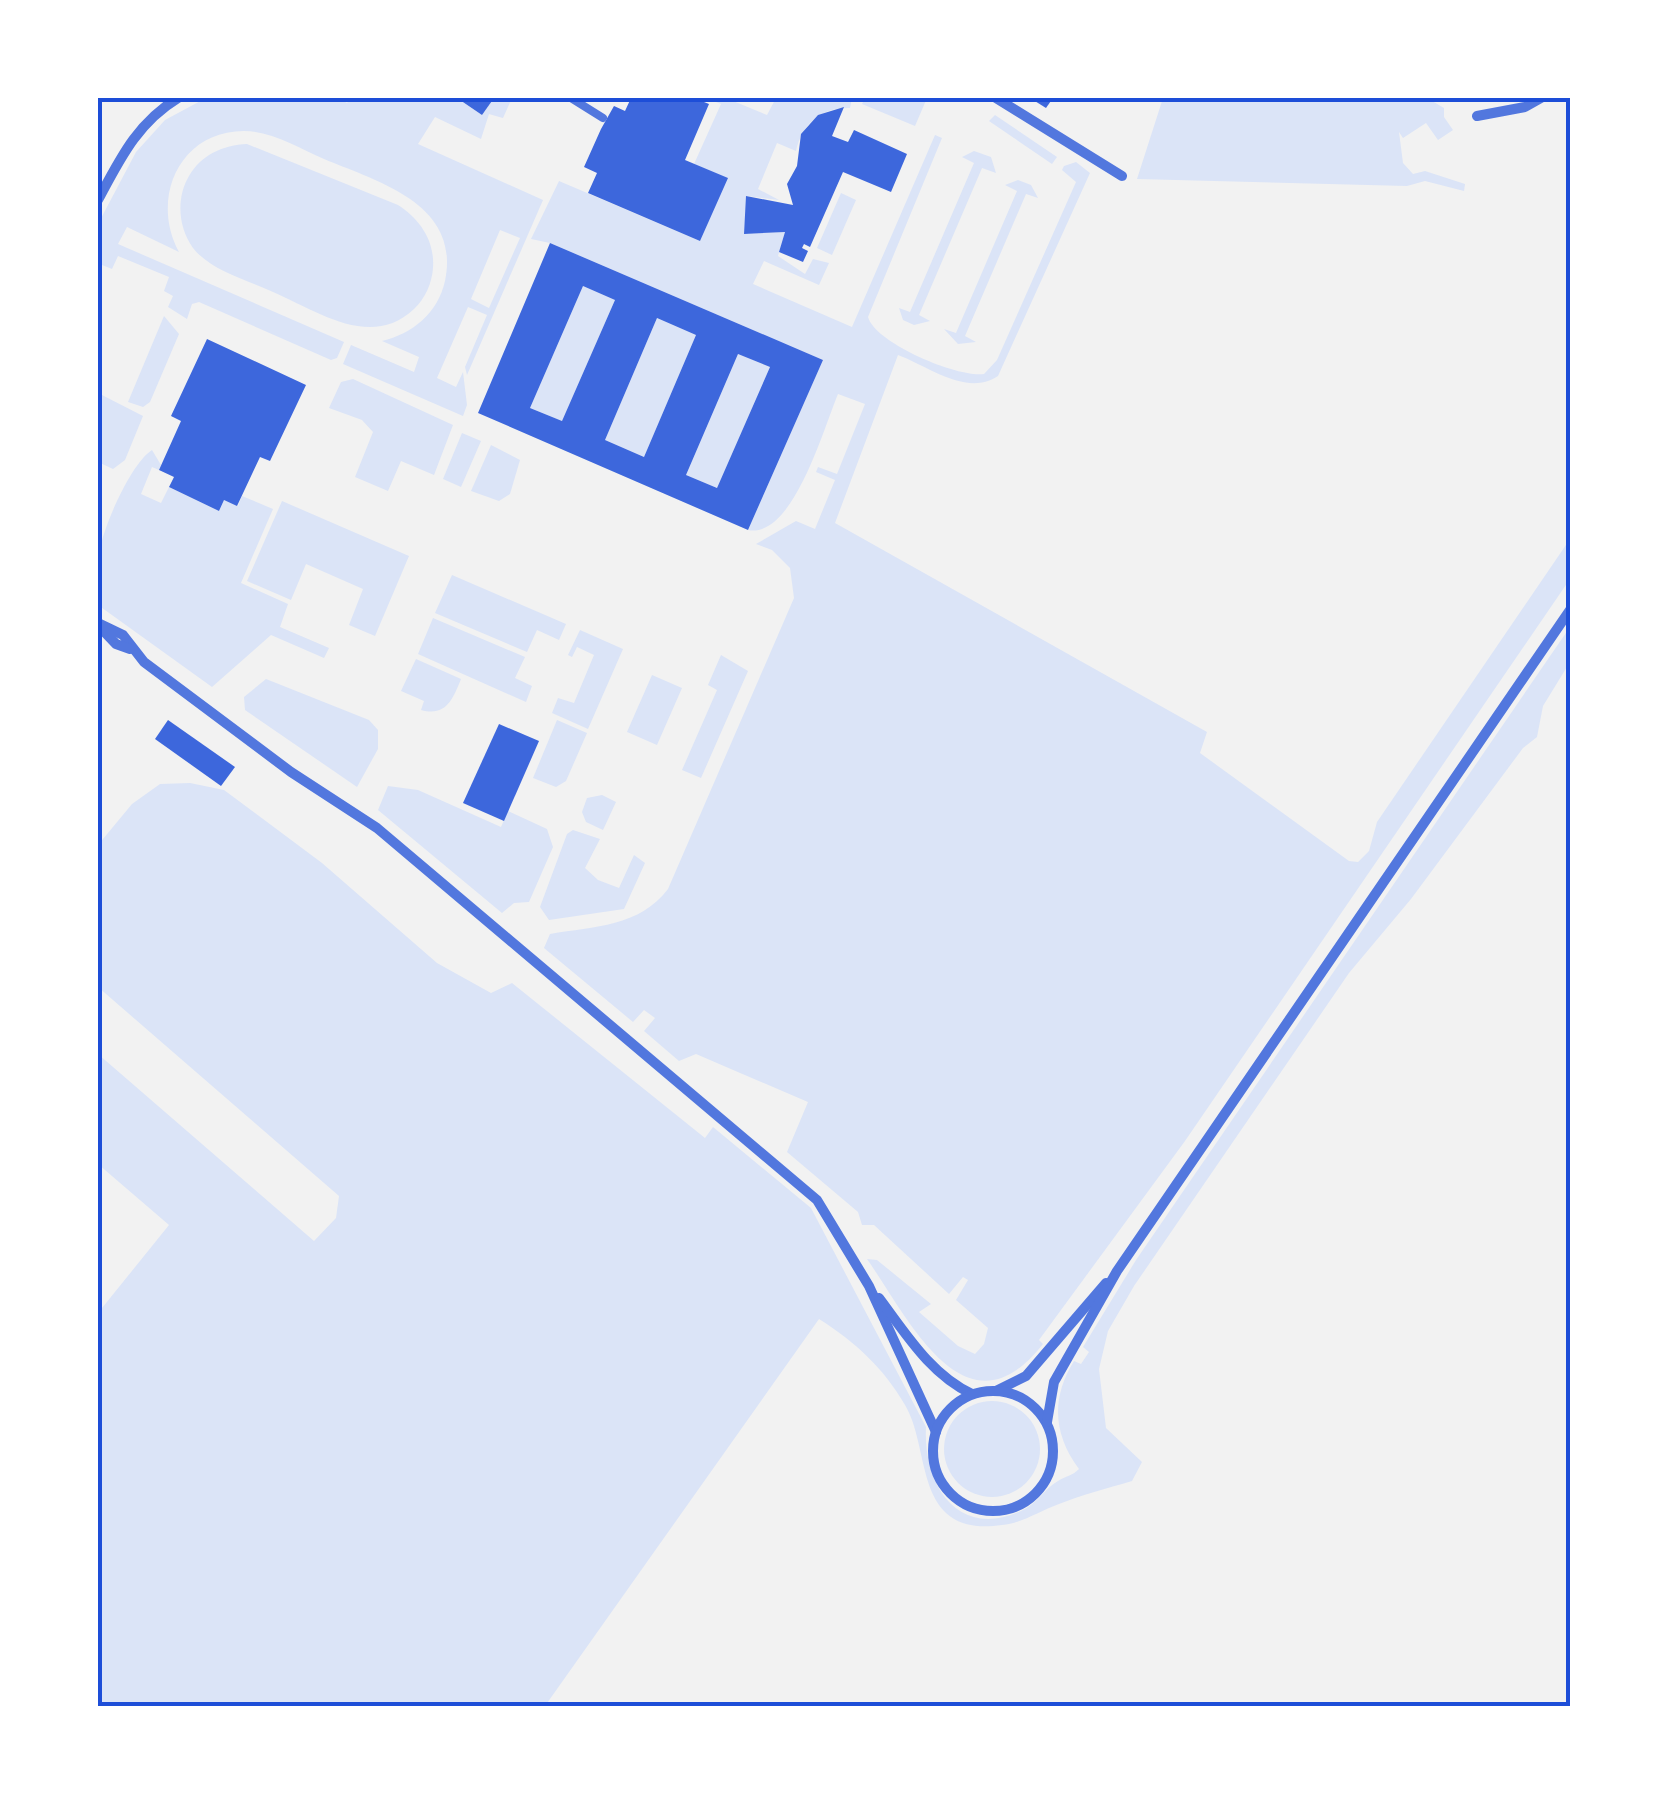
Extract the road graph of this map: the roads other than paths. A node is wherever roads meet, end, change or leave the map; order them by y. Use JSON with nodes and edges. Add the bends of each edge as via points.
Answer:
{"nodes":[{"id":1,"x":178,"y":98,"type":"edge"},
{"id":2,"x":572,"y":98,"type":"edge"},
{"id":3,"x":996,"y":98,"type":"edge"},
{"id":4,"x":1541,"y":98,"type":"edge"},
{"id":5,"x":1476,"y":116,"type":"dead end"},
{"id":6,"x":604,"y":118,"type":"dead end"},
{"id":7,"x":1122,"y":176,"type":"dead end"},
{"id":8,"x":98,"y":200,"type":"edge"},
{"id":9,"x":1570,"y":610,"type":"edge"},
{"id":10,"x":98,"y":624,"type":"edge"},
{"id":11,"x":1117,"y":1271,"type":"junction"},
{"id":12,"x":870,"y":1286,"type":"junction"},
{"id":13,"x":996,"y":1390,"type":"junction"},
{"id":14,"x":972,"y":1394,"type":"junction"},
{"id":15,"x":1046,"y":1422,"type":"junction"},
{"id":16,"x":936,"y":1432,"type":"junction"}],
"edges":[{"from":1,"to":8,"type":"street","via":[[132,137]]},
{"from":2,"to":6,"type":"street"},
{"from":3,"to":7,"type":"street"},
{"from":4,"to":5,"type":"street"},
{"from":9,"to":11,"type":"street"},
{"from":10,"to":12,"type":"street","via":[[290,772],[377,828],[772,1160],[828,1214]]},
{"from":11,"to":13,"type":"street","via":[[1026,1376]]},
{"from":11,"to":15,"type":"street","via":[[1054,1382]]},
{"from":12,"to":14,"type":"street","via":[[927,1360],[951,1385]]},
{"from":12,"to":16,"type":"street"},
{"from":13,"to":14,"type":"street"},
{"from":13,"to":15,"type":"street","via":[[1025,1400]]},
{"from":14,"to":16,"type":"street","via":[[956,1403]]},
{"from":15,"to":16,"type":"street","via":[[1054,1448],[1046,1479],[1022,1504],[1004,1510],[969,1506],[942,1484]]}]}
